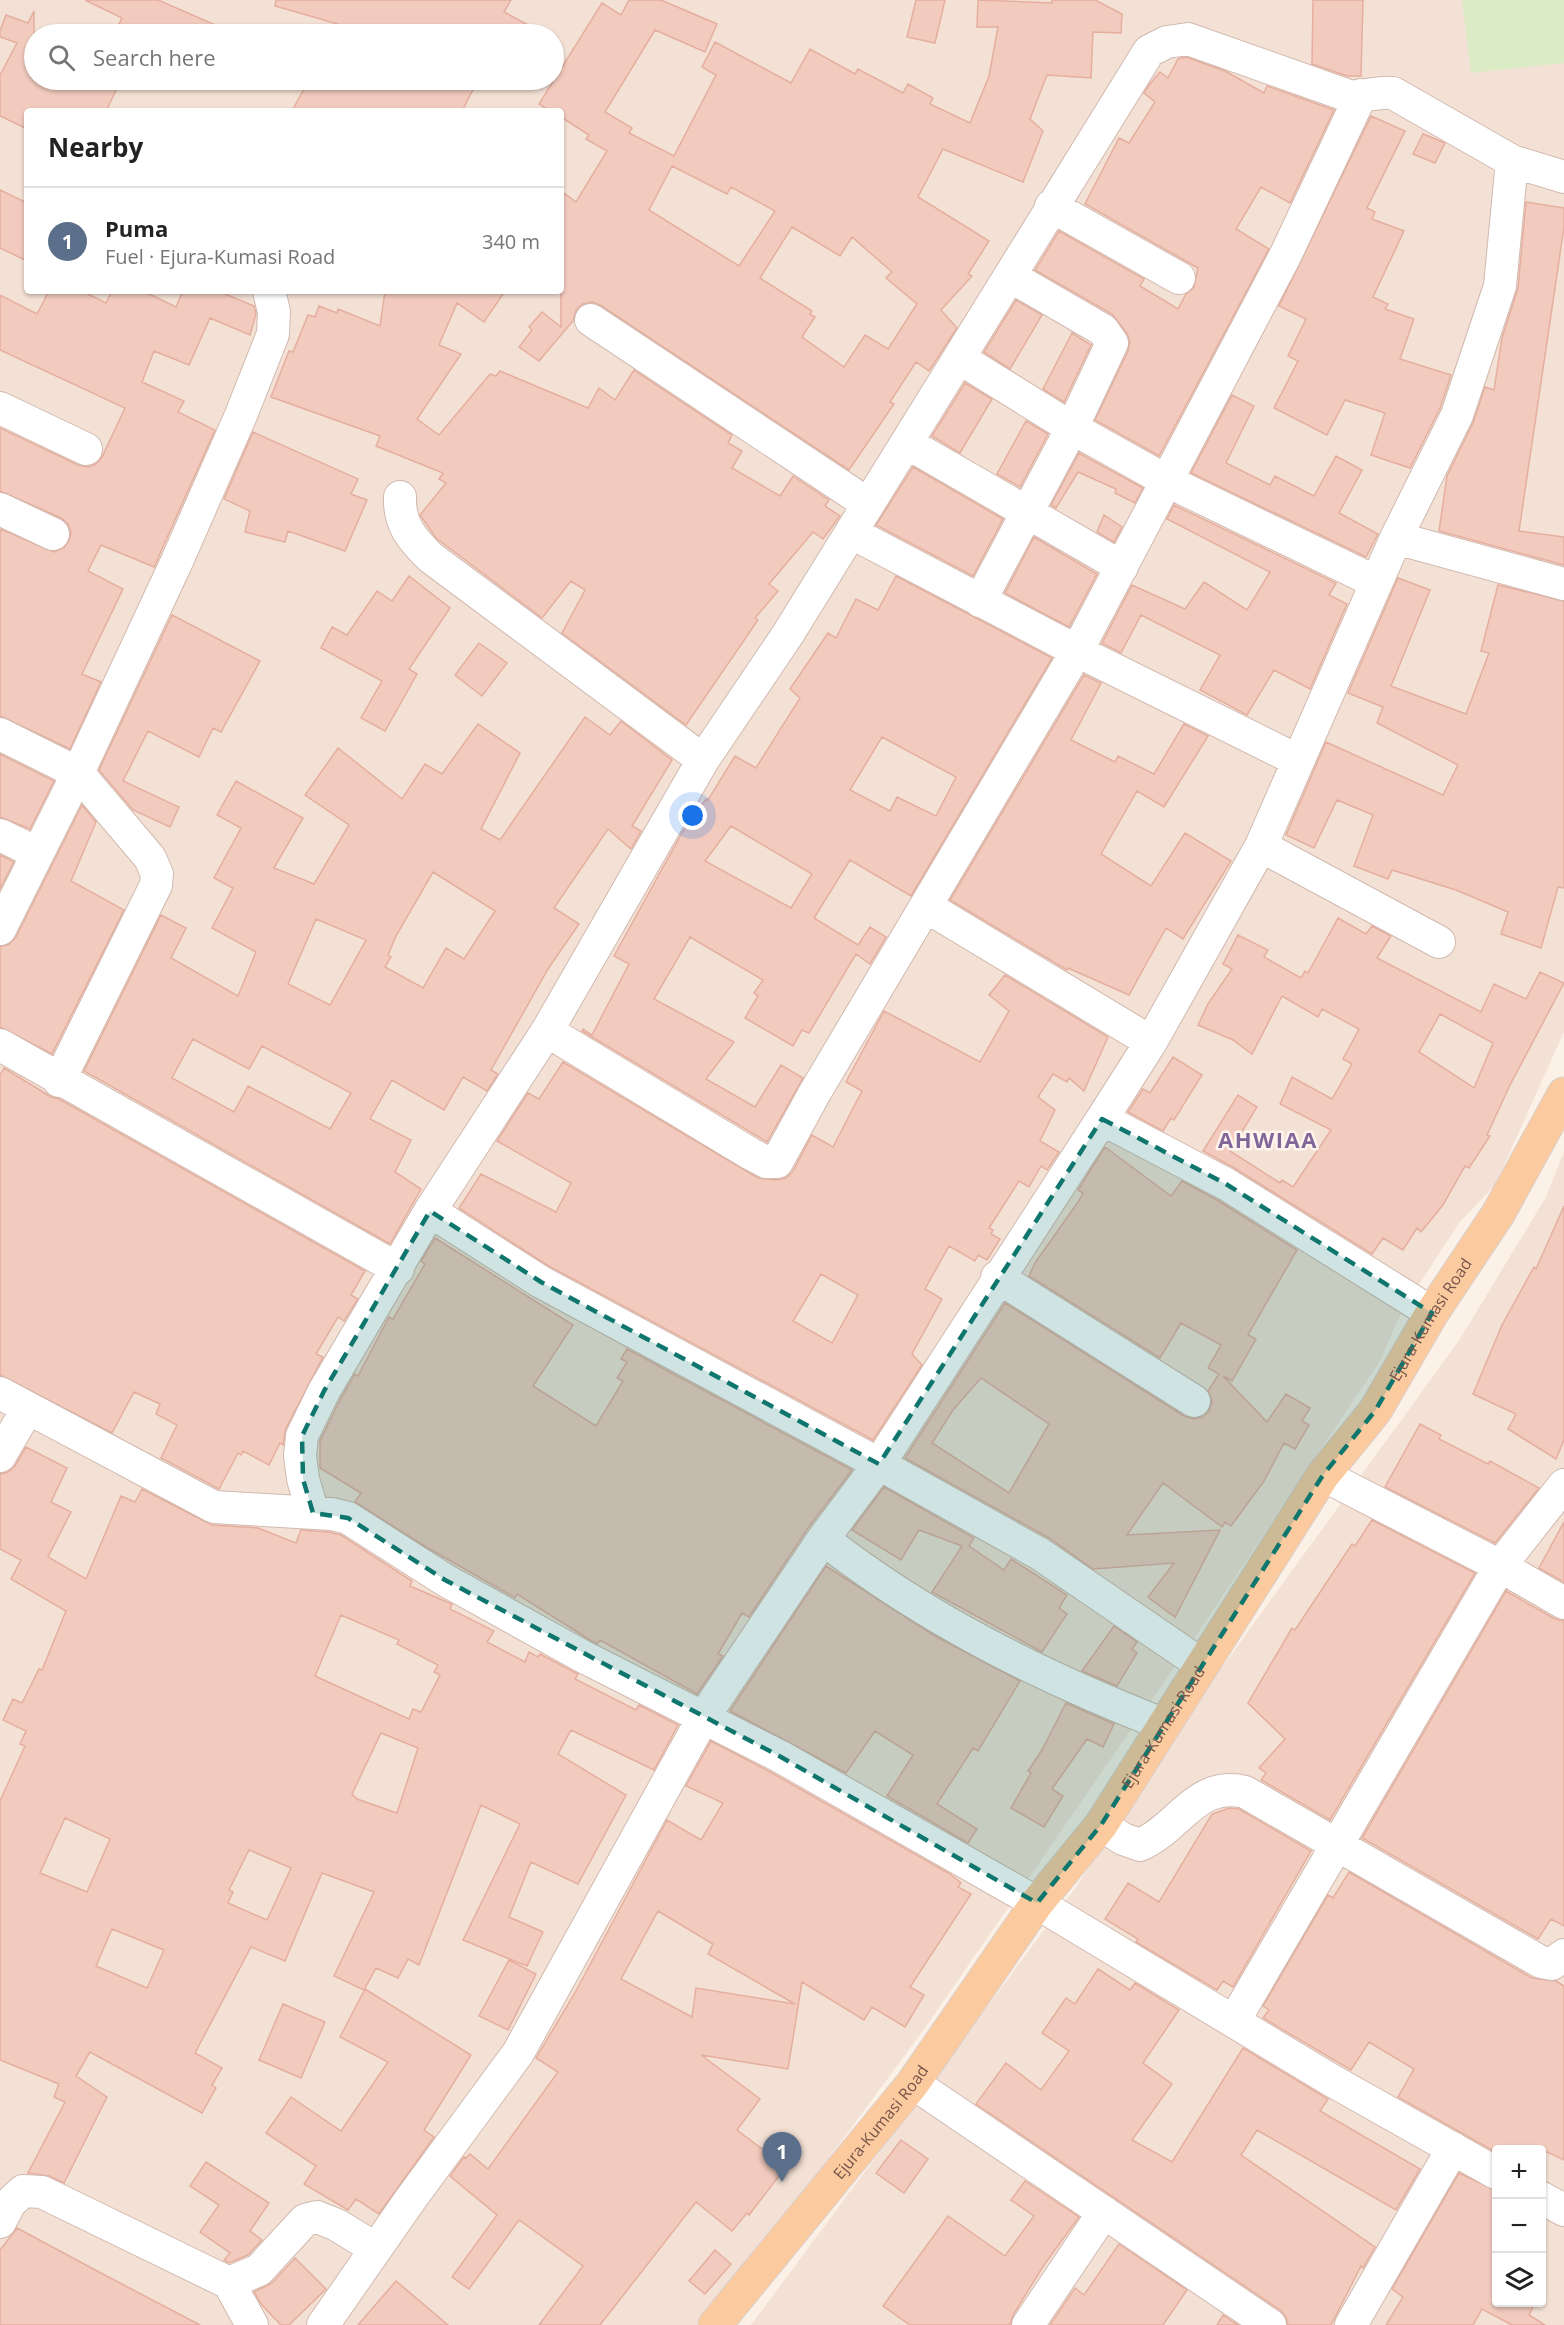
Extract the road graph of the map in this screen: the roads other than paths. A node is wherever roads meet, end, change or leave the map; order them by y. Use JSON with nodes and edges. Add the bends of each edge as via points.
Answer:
{"nodes":[{"id":1,"x":1361,"y":95,"type":"junction"},
{"id":2,"x":1512,"y":161,"type":"junction"},
{"id":3,"x":1564,"y":177,"type":"edge"},
{"id":4,"x":1051,"y":206,"type":"junction"},
{"id":5,"x":1010,"y":276,"type":"junction"},
{"id":6,"x":1179,"y":278,"type":"dead end"},
{"id":7,"x":270,"y":294,"type":"edge"},
{"id":8,"x":591,"y":320,"type":"dead end"},
{"id":9,"x":959,"y":358,"type":"junction"},
{"id":10,"x":0,"y":408,"type":"edge"},
{"id":11,"x":1072,"y":428,"type":"junction"},
{"id":12,"x":907,"y":444,"type":"junction"},
{"id":13,"x":86,"y":449,"type":"dead end"},
{"id":14,"x":1167,"y":481,"type":"junction"},
{"id":15,"x":400,"y":496,"type":"dead end"},
{"id":16,"x":868,"y":504,"type":"junction"},
{"id":17,"x":0,"y":509,"type":"edge"},
{"id":18,"x":1027,"y":512,"type":"junction"},
{"id":19,"x":852,"y":533,"type":"junction"},
{"id":20,"x":52,"y":534,"type":"dead end"},
{"id":21,"x":1396,"y":538,"type":"junction"},
{"id":22,"x":1122,"y":567,"type":"junction"},
{"id":23,"x":1376,"y":582,"type":"junction"},
{"id":24,"x":1564,"y":584,"type":"edge"},
{"id":25,"x":980,"y":601,"type":"junction"},
{"id":26,"x":1077,"y":651,"type":"junction"},
{"id":27,"x":0,"y":734,"type":"edge"},
{"id":28,"x":703,"y":760,"type":"junction"},
{"id":29,"x":1297,"y":760,"type":"junction"},
{"id":30,"x":78,"y":773,"type":"junction"},
{"id":31,"x":0,"y":835,"type":"edge"},
{"id":32,"x":1261,"y":846,"type":"junction"},
{"id":33,"x":37,"y":853,"type":"junction"},
{"id":34,"x":927,"y":907,"type":"junction"},
{"id":35,"x":0,"y":929,"type":"edge"},
{"id":36,"x":1439,"y":942,"type":"dead end"},
{"id":37,"x":548,"y":1031,"type":"junction"},
{"id":38,"x":1151,"y":1042,"type":"junction"},
{"id":39,"x":0,"y":1045,"type":"edge"},
{"id":40,"x":59,"y":1080,"type":"junction"},
{"id":41,"x":1564,"y":1094,"type":"edge"},
{"id":42,"x":1102,"y":1119,"type":"junction"},
{"id":43,"x":430,"y":1211,"type":"junction"},
{"id":44,"x":398,"y":1269,"type":"junction"},
{"id":45,"x":998,"y":1277,"type":"junction"},
{"id":46,"x":1432,"y":1313,"type":"junction"},
{"id":47,"x":0,"y":1393,"type":"edge"},
{"id":48,"x":1194,"y":1401,"type":"dead end"},
{"id":49,"x":28,"y":1408,"type":"junction"},
{"id":50,"x":0,"y":1456,"type":"edge"},
{"id":51,"x":879,"y":1464,"type":"junction"},
{"id":52,"x":1323,"y":1475,"type":"junction"},
{"id":53,"x":1564,"y":1485,"type":"edge"},
{"id":54,"x":314,"y":1513,"type":"junction"},
{"id":55,"x":823,"y":1539,"type":"junction"},
{"id":56,"x":1500,"y":1566,"type":"junction"},
{"id":57,"x":1564,"y":1603,"type":"edge"},
{"id":58,"x":1202,"y":1665,"type":"junction"},
{"id":59,"x":703,"y":1718,"type":"junction"},
{"id":60,"x":1166,"y":1725,"type":"junction"},
{"id":61,"x":1101,"y":1825,"type":"junction"},
{"id":62,"x":1337,"y":1844,"type":"junction"},
{"id":63,"x":1037,"y":1903,"type":"junction"},
{"id":64,"x":1564,"y":1955,"type":"edge"},
{"id":65,"x":1234,"y":2021,"type":"junction"},
{"id":66,"x":913,"y":2083,"type":"junction"},
{"id":67,"x":1453,"y":2148,"type":"junction"},
{"id":68,"x":1492,"y":2170,"type":"edge"},
{"id":69,"x":1544,"y":2199,"type":"edge"},
{"id":70,"x":1564,"y":2210,"type":"edge"},
{"id":71,"x":1104,"y":2212,"type":"junction"},
{"id":72,"x":0,"y":2222,"type":"edge"},
{"id":73,"x":376,"y":2249,"type":"junction"},
{"id":74,"x":229,"y":2283,"type":"junction"},
{"id":75,"x":252,"y":2325,"type":"edge"},
{"id":76,"x":323,"y":2325,"type":"edge"},
{"id":77,"x":716,"y":2325,"type":"edge"},
{"id":78,"x":1028,"y":2325,"type":"edge"},
{"id":79,"x":1270,"y":2325,"type":"edge"},
{"id":80,"x":1351,"y":2325,"type":"edge"}],
"edges":[{"from":1,"to":2,"type":"street","via":[[1393,93]]},
{"from":1,"to":4,"type":"street","via":[[1349,96],[1188,39],[1167,42],[1149,51]]},
{"from":1,"to":14,"type":"street","via":[[1285,256]]},
{"from":2,"to":3,"type":"street"},
{"from":2,"to":21,"type":"street","via":[[1500,286],[1457,415]]},
{"from":4,"to":5,"type":"street"},
{"from":4,"to":6,"type":"street"},
{"from":5,"to":9,"type":"street"},
{"from":5,"to":11,"type":"street","via":[[1109,336],[1112,343]]},
{"from":7,"to":30,"type":"street","via":[[273,334],[182,550]]},
{"from":8,"to":16,"type":"street"},
{"from":9,"to":11,"type":"street"},
{"from":9,"to":12,"type":"street"},
{"from":10,"to":13,"type":"street"},
{"from":11,"to":14,"type":"street"},
{"from":11,"to":18,"type":"street"},
{"from":12,"to":16,"type":"street"},
{"from":12,"to":18,"type":"street"},
{"from":14,"to":22,"type":"street"},
{"from":14,"to":23,"type":"street"},
{"from":15,"to":28,"type":"street","via":[[399,514],[410,537],[430,557]]},
{"from":16,"to":19,"type":"street"},
{"from":17,"to":20,"type":"street"},
{"from":18,"to":22,"type":"street"},
{"from":18,"to":25,"type":"street"},
{"from":19,"to":25,"type":"street"},
{"from":19,"to":28,"type":"street"},
{"from":21,"to":23,"type":"street"},
{"from":21,"to":24,"type":"street"},
{"from":22,"to":26,"type":"street"},
{"from":23,"to":29,"type":"street"},
{"from":25,"to":26,"type":"street"},
{"from":26,"to":29,"type":"street"},
{"from":26,"to":34,"type":"street"},
{"from":27,"to":30,"type":"street"},
{"from":28,"to":37,"type":"street"},
{"from":29,"to":32,"type":"street"},
{"from":30,"to":33,"type":"street"},
{"from":30,"to":40,"type":"street","via":[[150,858],[157,879]]},
{"from":31,"to":33,"type":"street"},
{"from":32,"to":36,"type":"street"},
{"from":32,"to":38,"type":"street"},
{"from":33,"to":35,"type":"street"},
{"from":34,"to":37,"type":"street","via":[[784,1151],[772,1164]]},
{"from":34,"to":38,"type":"street"},
{"from":37,"to":43,"type":"street"},
{"from":38,"to":42,"type":"street"},
{"from":39,"to":40,"type":"street"},
{"from":40,"to":44,"type":"street"},
{"from":41,"to":46,"type":"main road","name":"Ejura-Kumasi Road","via":[[1498,1214]]},
{"from":42,"to":45,"type":"street"},
{"from":42,"to":46,"type":"street","via":[[1226,1184]]},
{"from":43,"to":44,"type":"street"},
{"from":43,"to":51,"type":"street","via":[[541,1282]]},
{"from":44,"to":54,"type":"street","via":[[324,1391],[302,1436],[303,1479]]},
{"from":45,"to":48,"type":"street"},
{"from":45,"to":51,"type":"street"},
{"from":46,"to":52,"type":"main road","name":"Ejura-Kumasi Road","via":[[1374,1411]]},
{"from":47,"to":49,"type":"street"},
{"from":49,"to":50,"type":"street"},
{"from":49,"to":54,"type":"street","via":[[214,1507]]},
{"from":51,"to":55,"type":"street"},
{"from":51,"to":58,"type":"street","via":[[1040,1554]]},
{"from":52,"to":56,"type":"street"},
{"from":52,"to":58,"type":"main road","name":"Ejura-Kumasi Road"},
{"from":53,"to":56,"type":"street"},
{"from":54,"to":59,"type":"street","via":[[348,1518],[445,1580]]},
{"from":55,"to":59,"type":"street"},
{"from":55,"to":60,"type":"street","via":[[870,1576],[983,1645]]},
{"from":56,"to":57,"type":"street"},
{"from":56,"to":62,"type":"street"},
{"from":58,"to":60,"type":"main road","name":"Ejura-Kumasi Road"},
{"from":59,"to":63,"type":"street","via":[[782,1758]]},
{"from":59,"to":73,"type":"street","via":[[518,2053]]},
{"from":60,"to":61,"type":"main road","name":"Ejura-Kumasi Road"},
{"from":61,"to":62,"type":"street","via":[[1140,1845],[1157,1837],[1207,1793],[1228,1788],[1245,1792]]},
{"from":61,"to":63,"type":"main road","name":"Ejura-Kumasi Road"},
{"from":62,"to":64,"type":"street","via":[[1541,1962],[1552,1964]]},
{"from":62,"to":65,"type":"street"},
{"from":63,"to":65,"type":"street"},
{"from":63,"to":66,"type":"main road","name":"Ejura-Kumasi Road"},
{"from":65,"to":67,"type":"street"},
{"from":66,"to":71,"type":"street"},
{"from":66,"to":77,"type":"main road","name":"Ejura-Kumasi Road"},
{"from":67,"to":68,"type":"street"},
{"from":67,"to":80,"type":"street"},
{"from":69,"to":70,"type":"street"},
{"from":71,"to":78,"type":"street"},
{"from":71,"to":79,"type":"street"},
{"from":72,"to":74,"type":"street","via":[[10,2202],[23,2191],[42,2192]]},
{"from":73,"to":74,"type":"street","via":[[317,2217],[305,2220],[259,2270]]},
{"from":73,"to":76,"type":"street"},
{"from":74,"to":75,"type":"street"}]}
